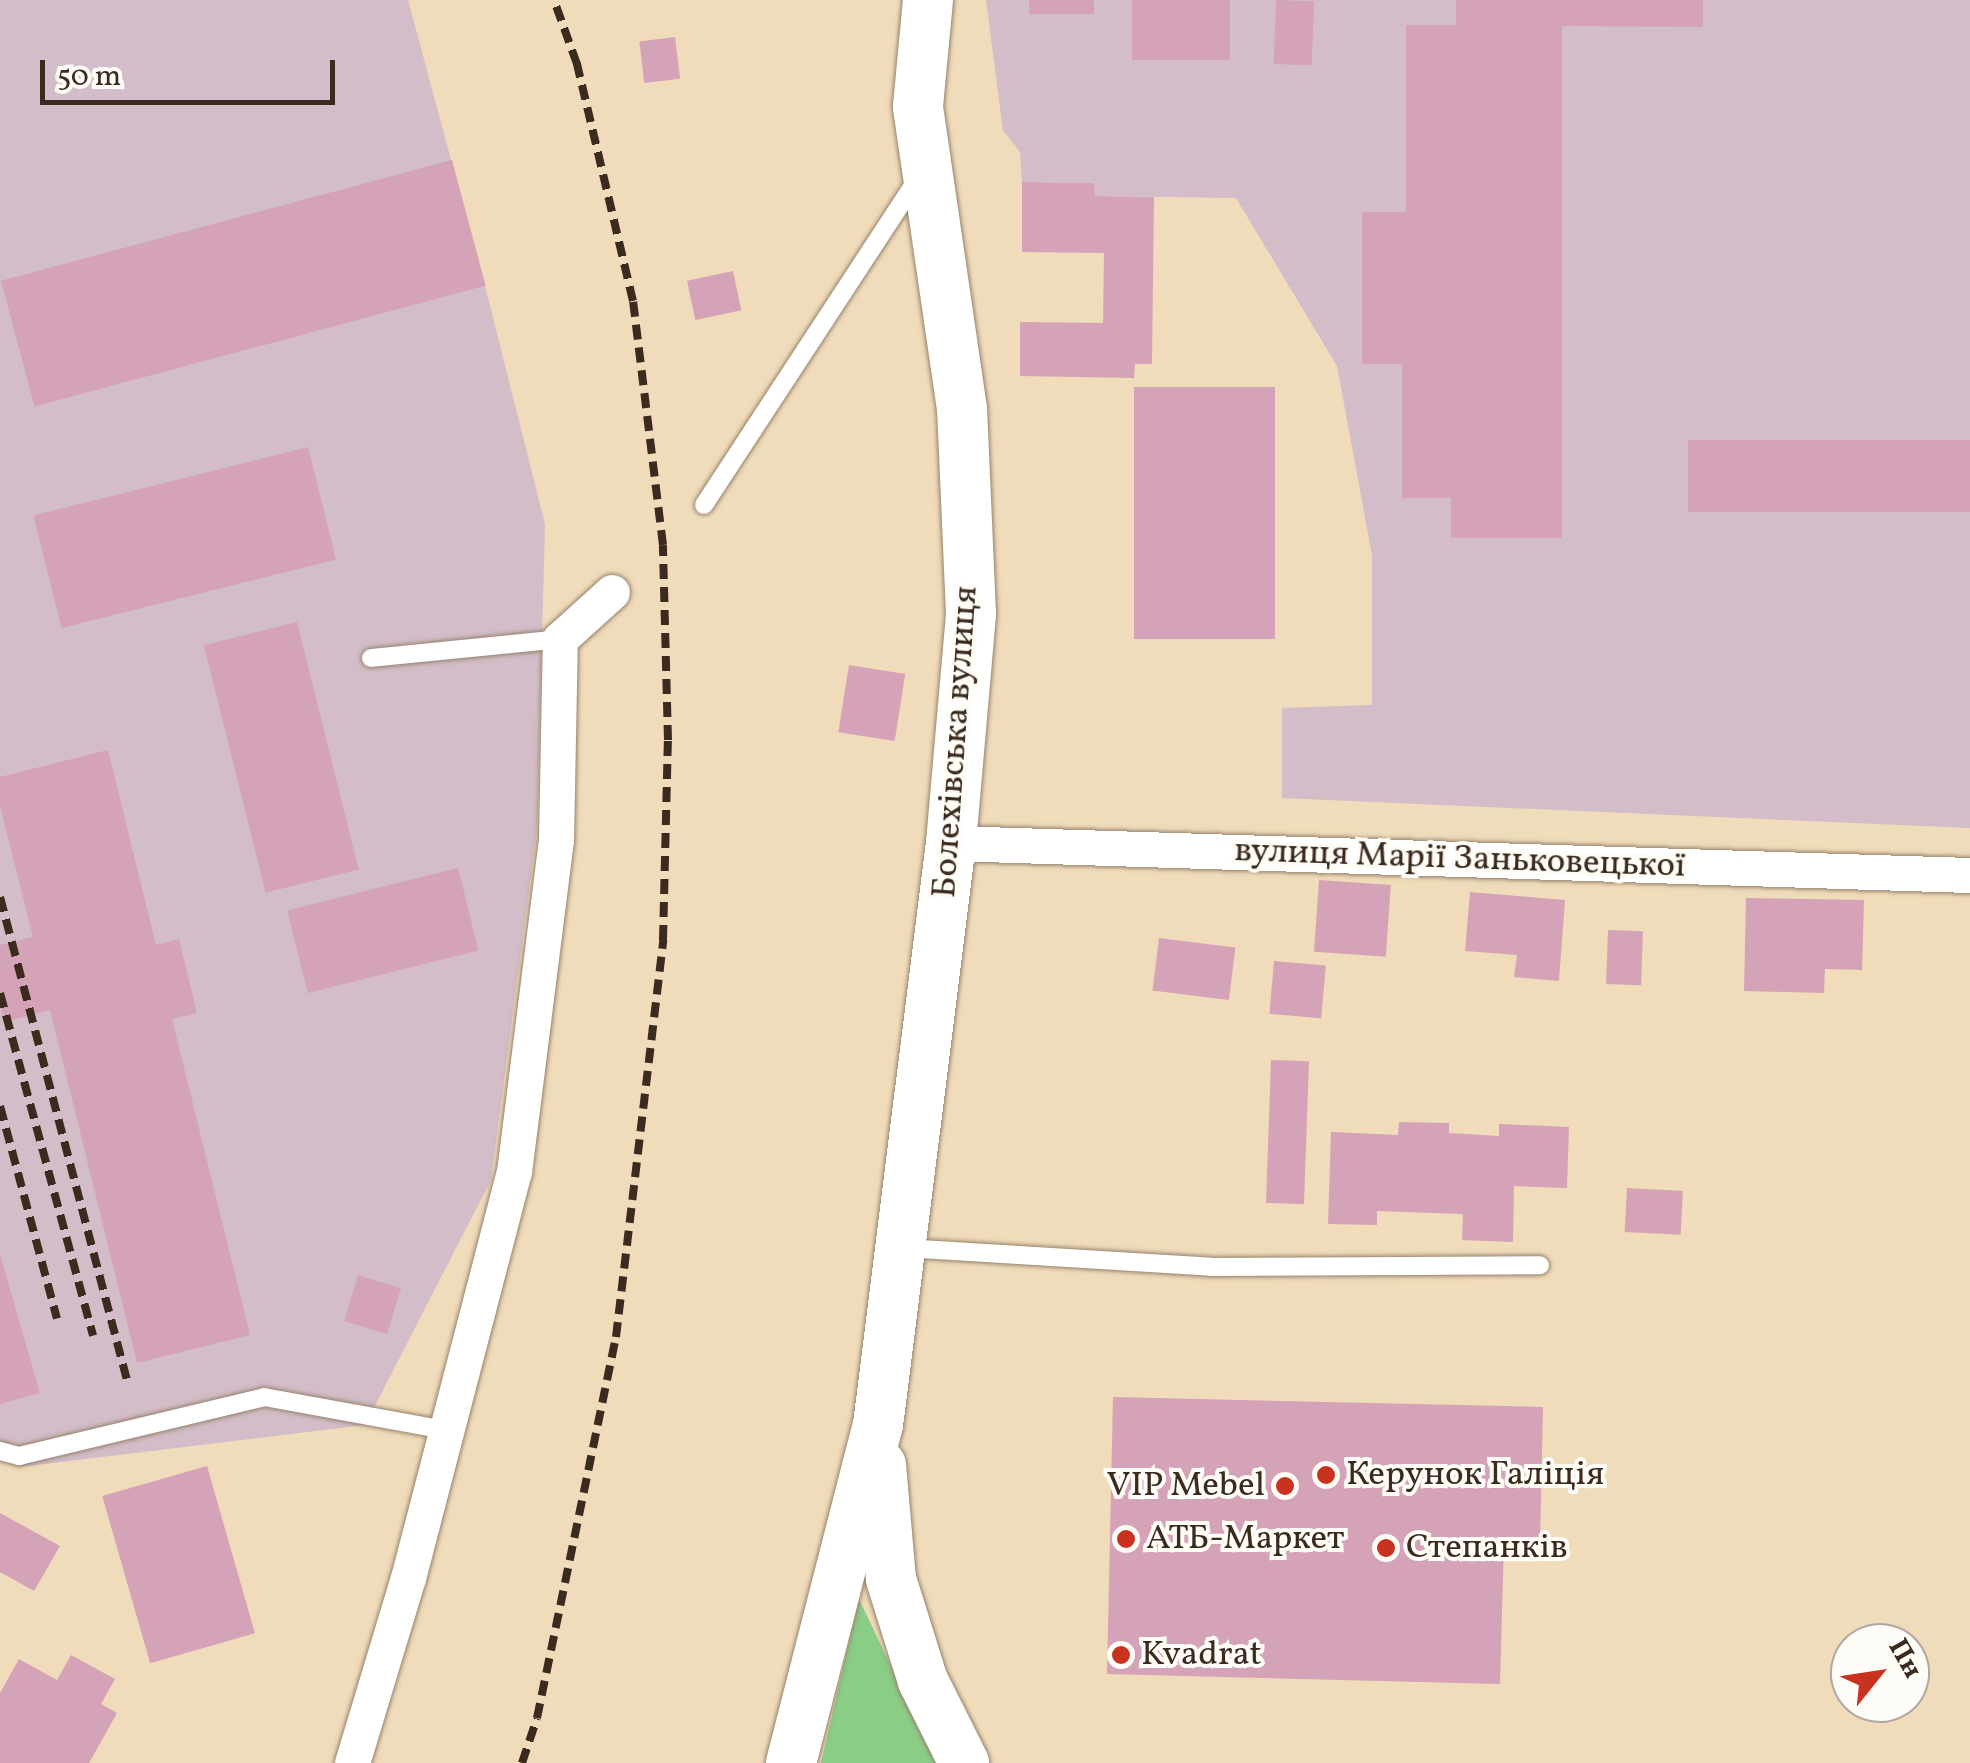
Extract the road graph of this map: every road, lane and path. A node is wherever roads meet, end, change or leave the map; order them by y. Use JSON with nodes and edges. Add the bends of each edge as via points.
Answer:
{"nodes":[{"id":1,"x":928,"y":0,"type":"edge"},
{"id":2,"x":925,"y":166,"type":"junction"},
{"id":3,"x":704,"y":505,"type":"dead end"},
{"id":4,"x":612,"y":592,"type":"dead end"},
{"id":5,"x":560,"y":639,"type":"junction"},
{"id":6,"x":372,"y":658,"type":"dead end"},
{"id":7,"x":951,"y":843,"type":"junction"},
{"id":8,"x":1970,"y":874,"type":"edge"},
{"id":9,"x":903,"y":1248,"type":"junction"},
{"id":10,"x":1540,"y":1265,"type":"dead end"},
{"id":11,"x":878,"y":1425,"type":"junction"},
{"id":12,"x":446,"y":1430,"type":"junction"},
{"id":13,"x":0,"y":1451,"type":"edge"},
{"id":14,"x":352,"y":1763,"type":"edge"},
{"id":15,"x":791,"y":1763,"type":"edge"},
{"id":16,"x":964,"y":1763,"type":"edge"}],
"edges":[{"from":1,"to":2,"type":"main road","name":"Болехівська вулиця","via":[[918,106]]},
{"from":2,"to":3,"type":"lane"},
{"from":2,"to":7,"type":"main road","name":"Болехівська вулиця","via":[[962,410],[971,614]]},
{"from":4,"to":5,"type":"street"},
{"from":5,"to":6,"type":"lane"},
{"from":5,"to":12,"type":"street","via":[[556,841],[514,1172]]},
{"from":7,"to":8,"type":"street","name":"вулиця Марії Заньковецької"},
{"from":7,"to":9,"type":"main road","name":"Болехівська вулиця"},
{"from":9,"to":10,"type":"lane","via":[[1211,1266]]},
{"from":9,"to":11,"type":"main road","name":"Болехівська вулиця"},
{"from":11,"to":15,"type":"main road","name":"Болехівська вулиця"},
{"from":11,"to":16,"type":"main road","name":"Болехівська вулиця","via":[[891,1579],[923,1682]]},
{"from":12,"to":13,"type":"lane","via":[[264,1396],[18,1456]]},
{"from":12,"to":14,"type":"street"}]}
